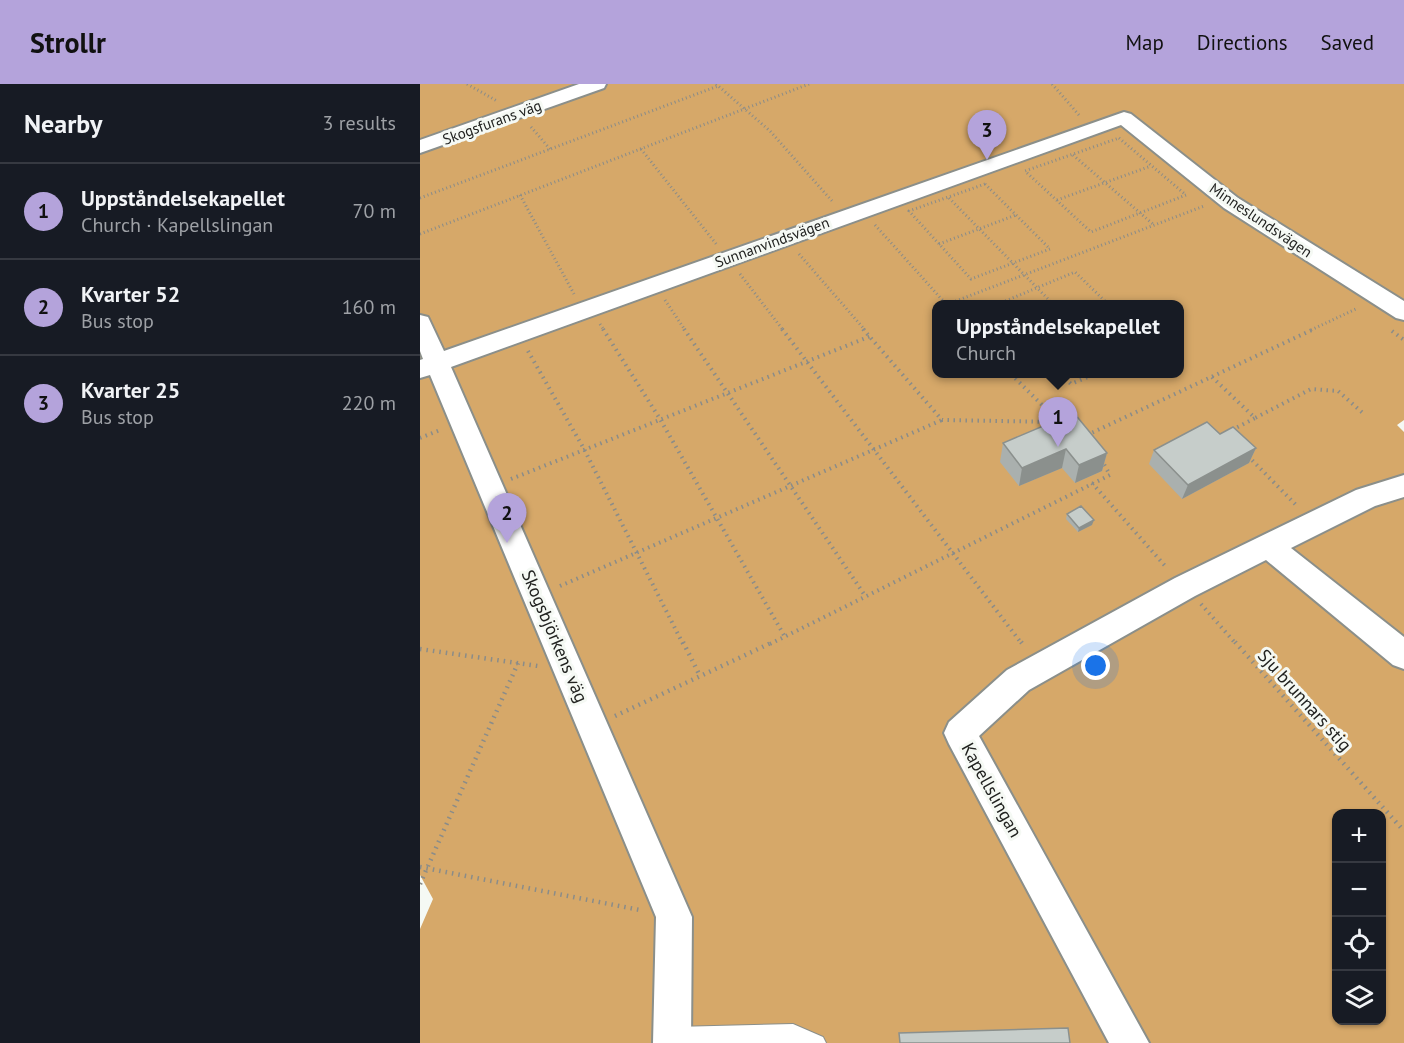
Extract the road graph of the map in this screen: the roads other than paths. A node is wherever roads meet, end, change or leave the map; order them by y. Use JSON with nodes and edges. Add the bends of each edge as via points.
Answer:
{"nodes":[{"id":1,"x":597,"y":84,"type":"edge"},
{"id":2,"x":1124,"y":118,"type":"joint"},
{"id":3,"x":420,"y":147,"type":"edge"},
{"id":4,"x":1404,"y":312,"type":"edge"},
{"id":5,"x":420,"y":323,"type":"edge"},
{"id":6,"x":429,"y":366,"type":"edge"},
{"id":7,"x":1404,"y":486,"type":"edge"},
{"id":8,"x":1268,"y":546,"type":"junction"},
{"id":9,"x":1404,"y":655,"type":"edge"},
{"id":10,"x":672,"y":1040,"type":"edge"},
{"id":11,"x":817,"y":1043,"type":"edge"},
{"id":12,"x":1130,"y":1043,"type":"edge"}],
"edges":[{"from":1,"to":3,"type":"street","name":"Skogsfurans väg"},
{"from":2,"to":4,"type":"street","name":"Minneslundsvägen","via":[[1224,198]]},
{"from":2,"to":6,"type":"street","name":"Sunnanvindsvägen"},
{"from":5,"to":6,"type":"street","name":"Skogsbjörkens väg"},
{"from":6,"to":10,"type":"street","name":"Skogsbjörkens väg","via":[[491,488],[674,917]]},
{"from":7,"to":8,"type":"street","name":"Kapellslingan","via":[[1366,498]]},
{"from":8,"to":9,"type":"street"},
{"from":8,"to":12,"type":"street","name":"Kapellslingan","via":[[1185,587],[1018,680],[960,733]]},
{"from":10,"to":11,"type":"lane","via":[[793,1034]]}]}
